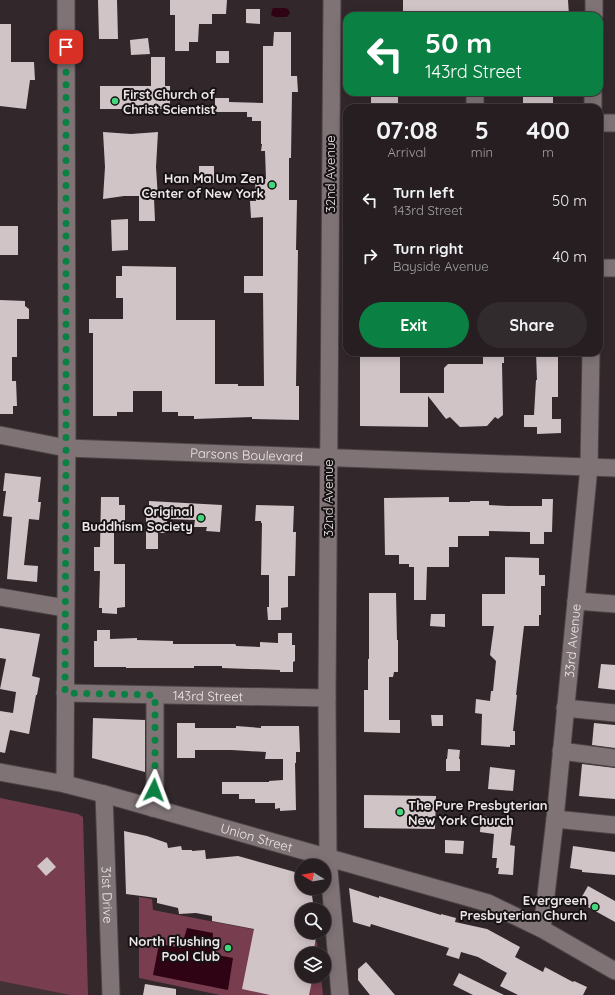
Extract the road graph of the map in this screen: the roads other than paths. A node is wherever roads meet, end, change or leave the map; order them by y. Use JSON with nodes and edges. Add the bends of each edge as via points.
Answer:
{"nodes":[{"id":1,"x":66,"y":0,"type":"edge"},
{"id":2,"x":332,"y":0,"type":"edge"},
{"id":3,"x":594,"y":0,"type":"edge"},
{"id":4,"x":594,"y":12,"type":"edge"},
{"id":5,"x":603,"y":123,"type":"edge"},
{"id":6,"x":615,"y":123,"type":"edge"},
{"id":7,"x":603,"y":268,"type":"edge"},
{"id":8,"x":615,"y":268,"type":"edge"},
{"id":9,"x":591,"y":356,"type":"edge"},
{"id":10,"x":0,"y":435,"type":"edge"},
{"id":11,"x":66,"y":448,"type":"junction"},
{"id":12,"x":328,"y":458,"type":"junction"},
{"id":13,"x":589,"y":467,"type":"junction"},
{"id":14,"x":615,"y":468,"type":"edge"},
{"id":15,"x":0,"y":597,"type":"edge"},
{"id":16,"x":576,"y":601,"type":"junction"},
{"id":17,"x":615,"y":604,"type":"edge"},
{"id":18,"x":65,"y":608,"type":"junction"},
{"id":19,"x":65,"y":693,"type":"junction"},
{"id":20,"x":155,"y":695,"type":"junction"},
{"id":21,"x":327,"y":698,"type":"junction"},
{"id":22,"x":565,"y":708,"type":"junction"},
{"id":23,"x":615,"y":713,"type":"edge"},
{"id":24,"x":561,"y":751,"type":"junction"},
{"id":25,"x":615,"y":758,"type":"edge"},
{"id":26,"x":0,"y":772,"type":"edge"},
{"id":27,"x":65,"y":784,"type":"junction"},
{"id":28,"x":104,"y":794,"type":"junction"},
{"id":29,"x":152,"y":808,"type":"junction"},
{"id":30,"x":555,"y":819,"type":"junction"},
{"id":31,"x":615,"y":825,"type":"edge"},
{"id":32,"x":328,"y":858,"type":"junction"},
{"id":33,"x":542,"y":929,"type":"junction"},
{"id":34,"x":615,"y":971,"type":"edge"},
{"id":35,"x":111,"y":995,"type":"edge"},
{"id":36,"x":340,"y":995,"type":"edge"}],
"edges":[{"from":1,"to":11,"type":"street"},
{"from":2,"to":12,"type":"street","name":"32nd Avenue"},
{"from":3,"to":4,"type":"street"},
{"from":5,"to":6,"type":"street"},
{"from":7,"to":8,"type":"street"},
{"from":9,"to":13,"type":"street","name":"33rd Avenue"},
{"from":10,"to":11,"type":"street","name":"Parsons Boulevard"},
{"from":11,"to":12,"type":"street","name":"Parsons Boulevard"},
{"from":11,"to":18,"type":"street"},
{"from":12,"to":13,"type":"street","name":"Parsons Boulevard"},
{"from":12,"to":21,"type":"street","name":"32nd Avenue"},
{"from":13,"to":14,"type":"street","name":"Parsons Boulevard"},
{"from":13,"to":16,"type":"street","name":"33rd Avenue"},
{"from":15,"to":18,"type":"street"},
{"from":16,"to":17,"type":"street"},
{"from":16,"to":22,"type":"street","name":"33rd Avenue"},
{"from":18,"to":19,"type":"street"},
{"from":19,"to":20,"type":"street","name":"143rd Street"},
{"from":19,"to":27,"type":"street"},
{"from":20,"to":21,"type":"street","name":"143rd Street"},
{"from":20,"to":29,"type":"street","via":[[155,785]]},
{"from":21,"to":32,"type":"street","name":"32nd Avenue"},
{"from":22,"to":23,"type":"street"},
{"from":22,"to":24,"type":"street","name":"33rd Avenue"},
{"from":24,"to":25,"type":"street"},
{"from":24,"to":30,"type":"street","name":"33rd Avenue"},
{"from":26,"to":27,"type":"street","name":"Union Street"},
{"from":27,"to":28,"type":"street","name":"Union Street"},
{"from":28,"to":29,"type":"street","name":"Union Street"},
{"from":28,"to":35,"type":"street","name":"31st Drive"},
{"from":29,"to":32,"type":"street","name":"Union Street"},
{"from":30,"to":31,"type":"street"},
{"from":30,"to":33,"type":"street","name":"33rd Avenue"},
{"from":32,"to":33,"type":"street","name":"Union Street","via":[[488,903]]},
{"from":32,"to":36,"type":"street","name":"32nd Avenue"},
{"from":33,"to":34,"type":"street","name":"Union Street"}]}
